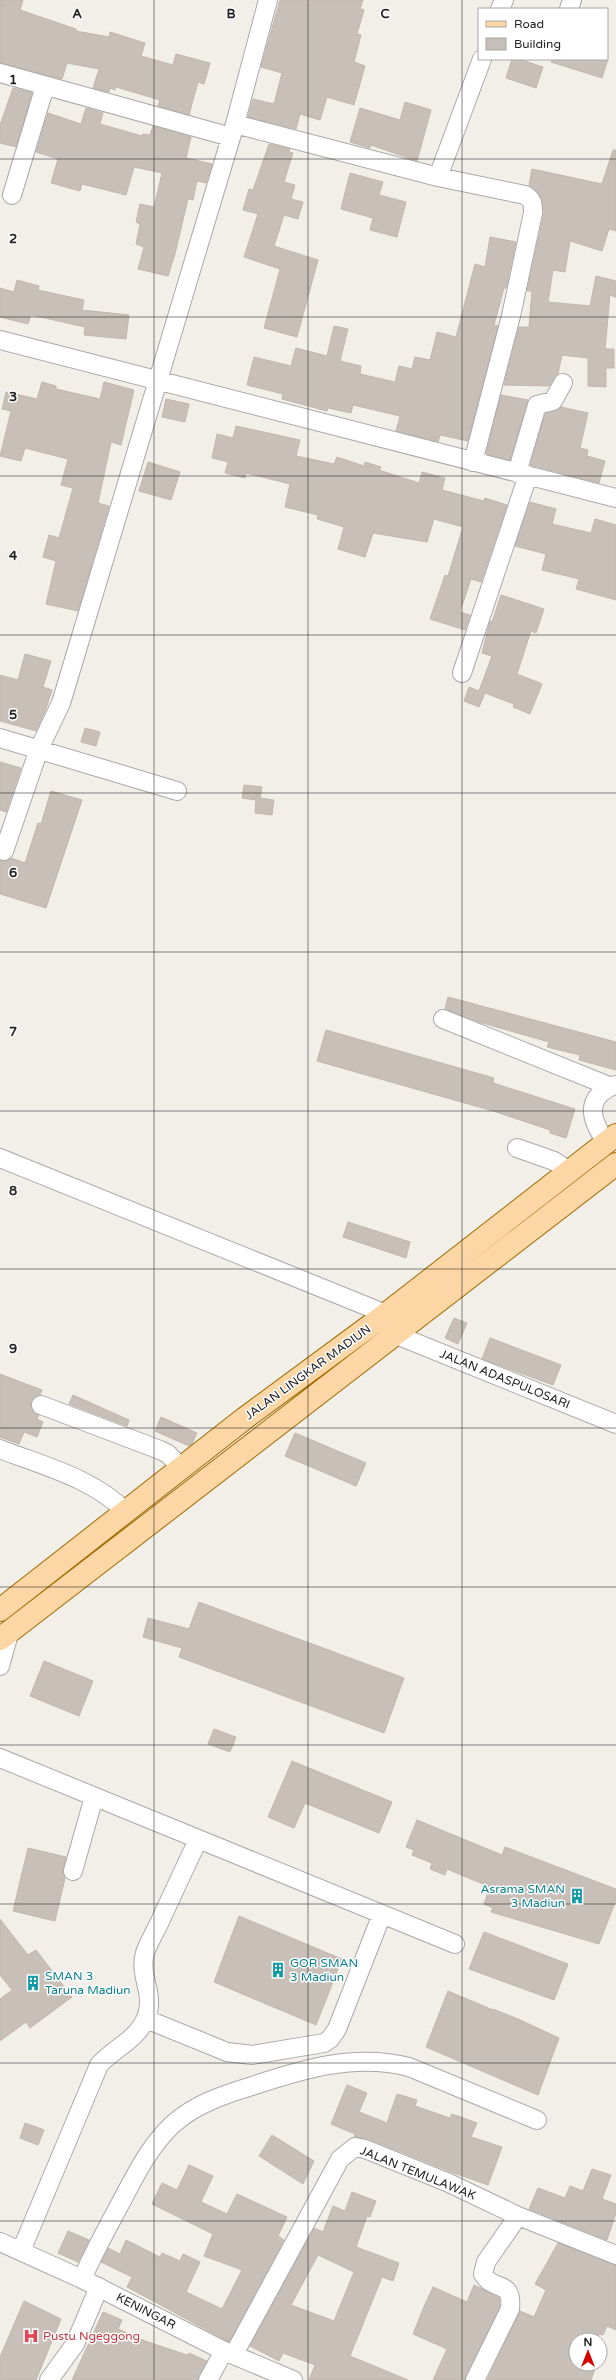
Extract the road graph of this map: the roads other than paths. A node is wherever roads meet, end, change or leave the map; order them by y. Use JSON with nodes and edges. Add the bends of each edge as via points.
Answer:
{"nodes":[{"id":1,"x":268,"y":0,"type":"edge"},
{"id":2,"x":482,"y":60,"type":"edge"},
{"id":3,"x":0,"y":73,"type":"edge"},
{"id":4,"x":45,"y":86,"type":"junction"},
{"id":5,"x":233,"y":131,"type":"junction"},
{"id":6,"x":438,"y":177,"type":"junction"},
{"id":7,"x":12,"y":195,"type":"dead end"},
{"id":8,"x":0,"y":340,"type":"edge"},
{"id":9,"x":158,"y":381,"type":"junction"},
{"id":10,"x":563,"y":383,"type":"dead end"},
{"id":11,"x":474,"y":462,"type":"junction"},
{"id":12,"x":522,"y":474,"type":"junction"},
{"id":13,"x":616,"y":498,"type":"edge"},
{"id":14,"x":462,"y":673,"type":"dead end"},
{"id":15,"x":0,"y":738,"type":"edge"},
{"id":16,"x":39,"y":749,"type":"junction"},
{"id":17,"x":177,"y":791,"type":"dead end"},
{"id":18,"x":4,"y":851,"type":"dead end"},
{"id":19,"x":443,"y":1020,"type":"dead end"},
{"id":20,"x":613,"y":1085,"type":"edge"},
{"id":21,"x":611,"y":1139,"type":"edge"},
{"id":22,"x":517,"y":1148,"type":"dead end"},
{"id":23,"x":0,"y":1158,"type":"edge"},
{"id":24,"x":616,"y":1164,"type":"edge"},
{"id":25,"x":569,"y":1171,"type":"junction"},
{"id":26,"x":386,"y":1314,"type":"junction"},
{"id":27,"x":394,"y":1334,"type":"junction"},
{"id":28,"x":41,"y":1405,"type":"dead end"},
{"id":29,"x":616,"y":1424,"type":"edge"},
{"id":30,"x":0,"y":1449,"type":"edge"},
{"id":31,"x":181,"y":1468,"type":"junction"},
{"id":32,"x":126,"y":1512,"type":"junction"},
{"id":33,"x":0,"y":1610,"type":"edge"},
{"id":34,"x":5,"y":1634,"type":"edge"},
{"id":35,"x":0,"y":1666,"type":"edge"},
{"id":36,"x":0,"y":1758,"type":"edge"},
{"id":37,"x":94,"y":1797,"type":"junction"},
{"id":38,"x":198,"y":1840,"type":"junction"},
{"id":39,"x":74,"y":1871,"type":"dead end"},
{"id":40,"x":382,"y":1914,"type":"junction"},
{"id":41,"x":455,"y":1944,"type":"dead end"},
{"id":42,"x":146,"y":2019,"type":"junction"},
{"id":43,"x":537,"y":2120,"type":"dead end"},
{"id":44,"x":518,"y":2216,"type":"junction"},
{"id":45,"x":0,"y":2242,"type":"edge"},
{"id":46,"x":21,"y":2251,"type":"junction"},
{"id":47,"x":616,"y":2255,"type":"edge"},
{"id":48,"x":82,"y":2279,"type":"junction"},
{"id":49,"x":99,"y":2287,"type":"junction"},
{"id":50,"x":229,"y":2353,"type":"junction"},
{"id":51,"x":49,"y":2380,"type":"edge"},
{"id":52,"x":208,"y":2380,"type":"edge"},
{"id":53,"x":293,"y":2380,"type":"edge"},
{"id":54,"x":474,"y":2380,"type":"edge"}],
"edges":[{"from":1,"to":5,"type":"street"},
{"from":2,"to":6,"type":"street"},
{"from":3,"to":4,"type":"street"},
{"from":4,"to":5,"type":"street"},
{"from":4,"to":7,"type":"street"},
{"from":5,"to":6,"type":"street"},
{"from":5,"to":9,"type":"street"},
{"from":6,"to":11,"type":"street","via":[[525,195],[533,203],[511,316]]},
{"from":8,"to":9,"type":"street"},
{"from":9,"to":11,"type":"street"},
{"from":9,"to":16,"type":"street","via":[[61,703]]},
{"from":10,"to":12,"type":"street","via":[[552,401],[537,405]]},
{"from":11,"to":12,"type":"street"},
{"from":12,"to":13,"type":"street"},
{"from":12,"to":14,"type":"street"},
{"from":15,"to":16,"type":"street"},
{"from":16,"to":17,"type":"street"},
{"from":16,"to":18,"type":"street"},
{"from":19,"to":20,"type":"street"},
{"from":20,"to":21,"type":"street","via":[[596,1099],[593,1106],[594,1124]]},
{"from":21,"to":25,"type":"main road","name":"JALAN LINGKAR MADIUN"},
{"from":22,"to":25,"type":"street","via":[[554,1161]]},
{"from":23,"to":26,"type":"street"},
{"from":24,"to":27,"type":"main road","name":"JALAN LINGKAR MADIUN"},
{"from":25,"to":26,"type":"main road","name":"JALAN LINGKAR MADIUN"},
{"from":26,"to":31,"type":"main road","name":"JALAN LINGKAR MADIUN"},
{"from":27,"to":29,"type":"street","name":"JALAN ADASPULOSARI"},
{"from":27,"to":34,"type":"main road","name":"JALAN LINGKAR MADIUN"},
{"from":28,"to":31,"type":"street","via":[[160,1450],[168,1454]]},
{"from":30,"to":32,"type":"street","via":[[98,1488]]},
{"from":31,"to":32,"type":"main road","name":"JALAN LINGKAR MADIUN"},
{"from":32,"to":33,"type":"main road","name":"JALAN LINGKAR MADIUN"},
{"from":34,"to":35,"type":"street"},
{"from":36,"to":37,"type":"street"},
{"from":37,"to":38,"type":"street"},
{"from":37,"to":39,"type":"street"},
{"from":38,"to":40,"type":"street"},
{"from":38,"to":42,"type":"street","via":[[145,1954],[145,1978],[150,1993]]},
{"from":40,"to":41,"type":"street"},
{"from":40,"to":42,"type":"street","via":[[337,2029],[324,2043],[241,2055],[227,2052]]},
{"from":42,"to":46,"type":"street","via":[[138,2033],[108,2055],[99,2065]]},
{"from":43,"to":48,"type":"street","via":[[392,2062],[360,2062],[300,2070],[224,2095],[196,2107],[171,2126],[150,2152]]},
{"from":44,"to":47,"type":"street","name":"JALAN TEMULAWAK"},
{"from":44,"to":50,"type":"street","name":"JALAN TEMULAWAK","via":[[449,2183],[355,2147],[340,2159]]},
{"from":44,"to":54,"type":"street","via":[[486,2262],[483,2274],[486,2279],[508,2290],[511,2296],[510,2309]]},
{"from":45,"to":46,"type":"street","name":"KENINGAR"},
{"from":46,"to":48,"type":"street","name":"KENINGAR"},
{"from":48,"to":49,"type":"street","name":"KENINGAR"},
{"from":49,"to":50,"type":"street","name":"KENINGAR"},
{"from":49,"to":51,"type":"street","via":[[75,2344]]},
{"from":50,"to":52,"type":"street"},
{"from":50,"to":53,"type":"street","name":"KENINGAR"}]}
